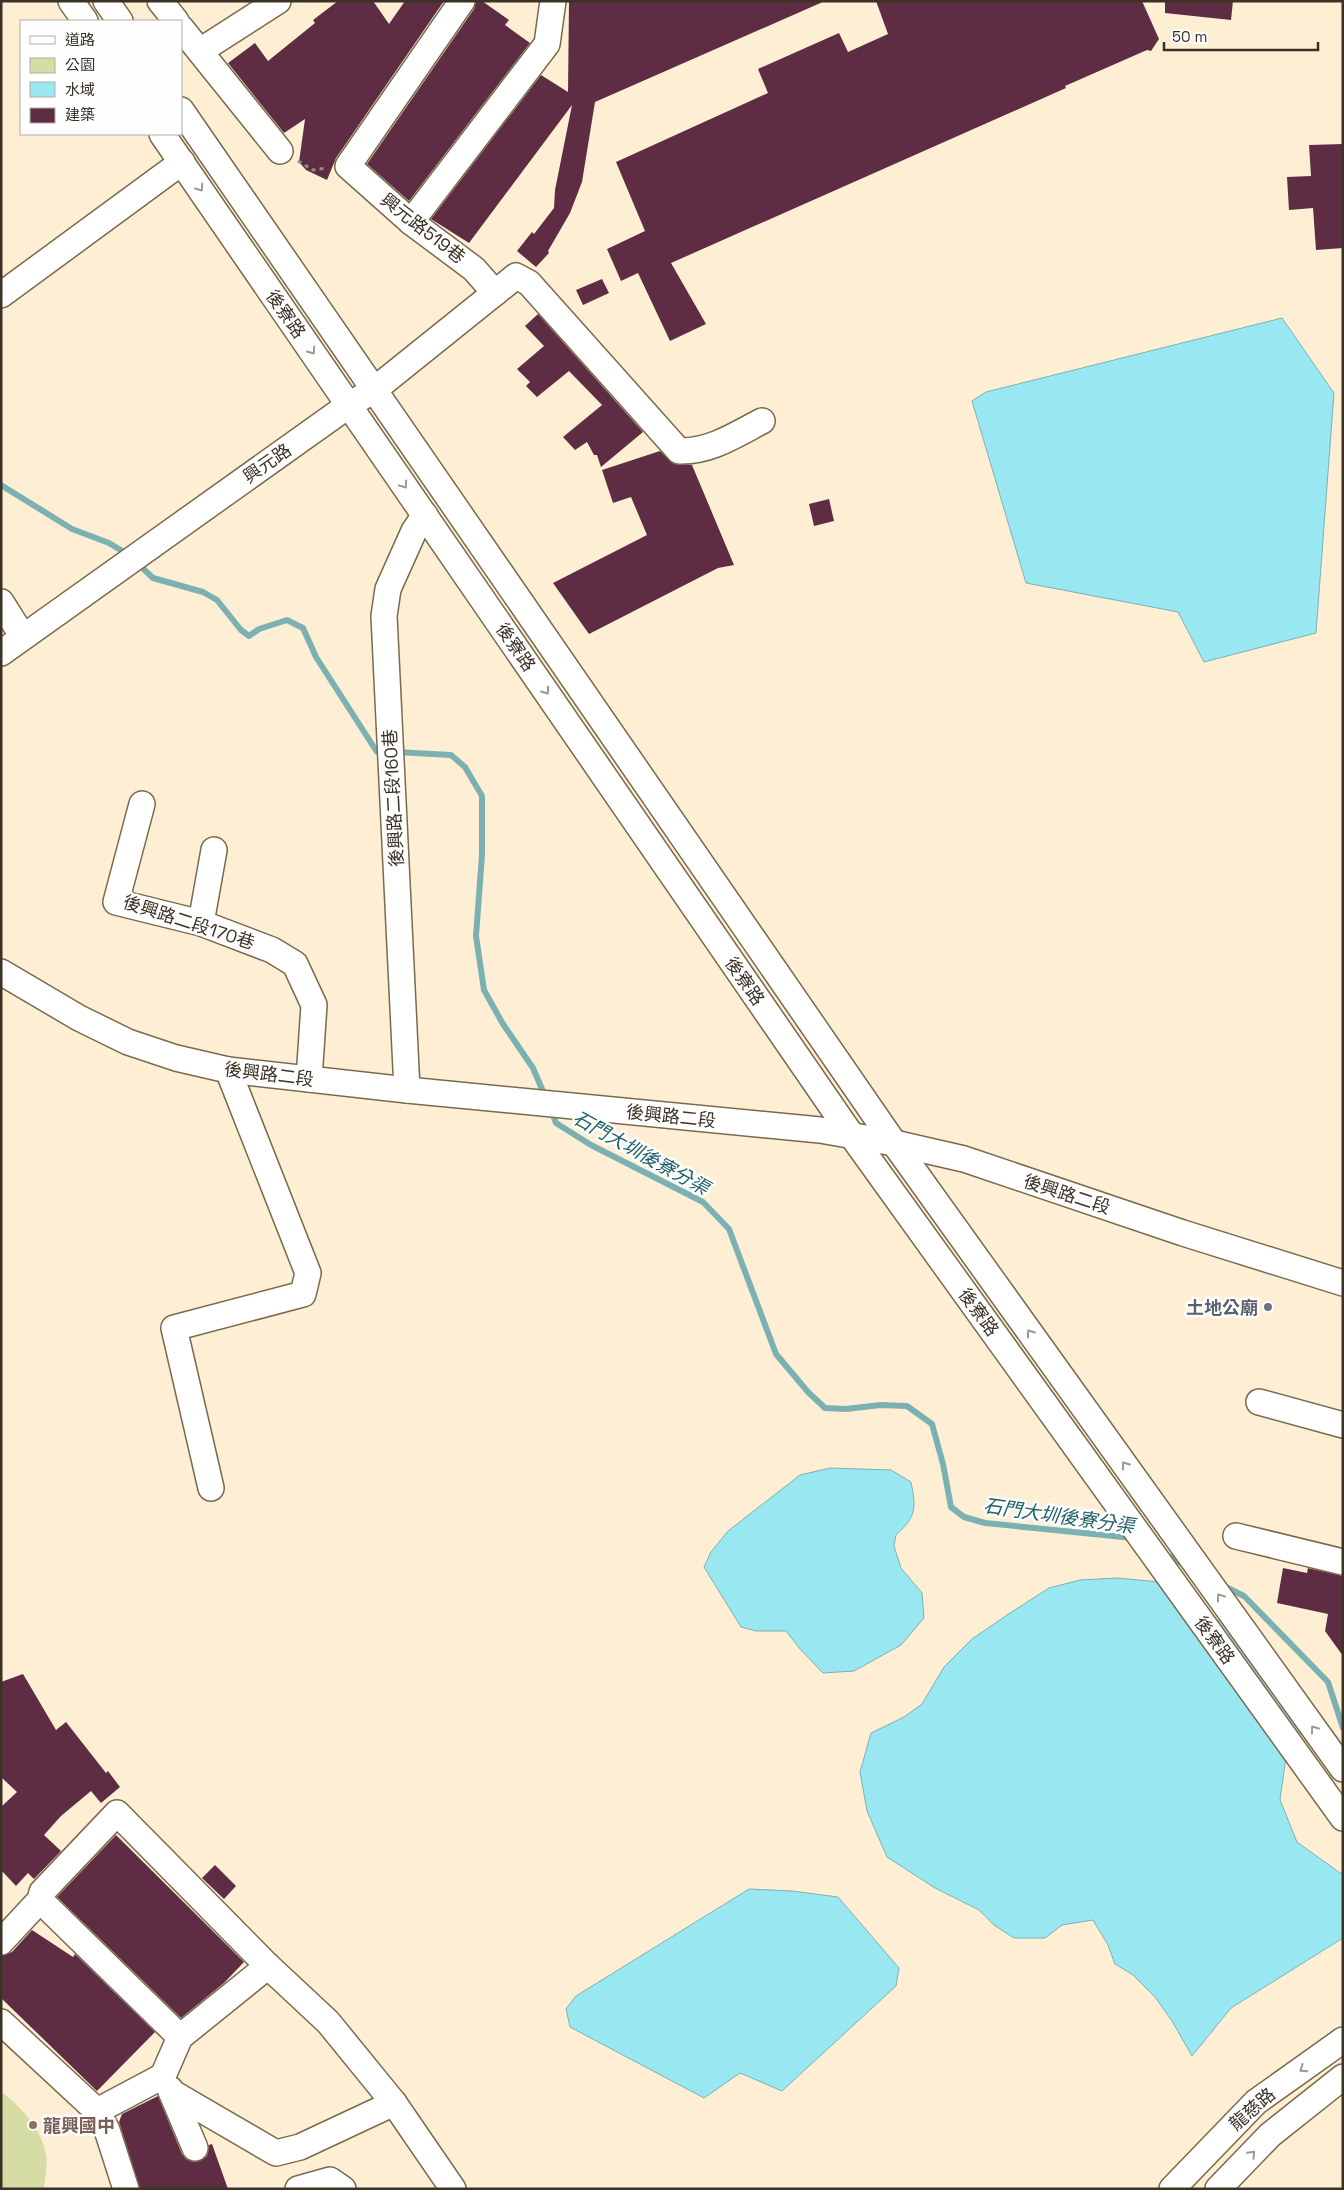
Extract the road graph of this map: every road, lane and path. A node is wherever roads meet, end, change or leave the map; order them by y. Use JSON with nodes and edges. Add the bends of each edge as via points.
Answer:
{"nodes":[{"id":1,"x":71,"y":1,"type":"edge"},
{"id":2,"x":106,"y":1,"type":"edge"},
{"id":3,"x":160,"y":1,"type":"edge"},
{"id":4,"x":278,"y":1,"type":"edge"},
{"id":5,"x":462,"y":1,"type":"edge"},
{"id":6,"x":553,"y":1,"type":"edge"},
{"id":7,"x":84,"y":20,"type":"edge"},
{"id":8,"x":119,"y":20,"type":"edge"},
{"id":9,"x":175,"y":20,"type":"edge"},
{"id":10,"x":182,"y":29,"type":"edge"},
{"id":11,"x":200,"y":51,"type":"junction"},
{"id":12,"x":182,"y":111,"type":"edge"},
{"id":13,"x":163,"y":135,"type":"edge"},
{"id":14,"x":280,"y":151,"type":"joint"},
{"id":15,"x":182,"y":162,"type":"junction"},
{"id":16,"x":348,"y":166,"type":"junction"},
{"id":17,"x":410,"y":222,"type":"junction"},
{"id":18,"x":495,"y":293,"type":"junction"},
{"id":19,"x":1,"y":295,"type":"edge"},
{"id":20,"x":374,"y":390,"type":"junction"},
{"id":21,"x":349,"y":405,"type":"junction"},
{"id":22,"x":762,"y":421,"type":"dead end"},
{"id":23,"x":425,"y":515,"type":"junction"},
{"id":24,"x":1,"y":602,"type":"edge"},
{"id":25,"x":22,"y":637,"type":"junction"},
{"id":26,"x":1,"y":653,"type":"edge"},
{"id":27,"x":142,"y":804,"type":"dead end"},
{"id":28,"x":214,"y":850,"type":"dead end"},
{"id":29,"x":202,"y":923,"type":"junction"},
{"id":30,"x":1,"y":972,"type":"edge"},
{"id":31,"x":228,"y":1070,"type":"junction"},
{"id":32,"x":309,"y":1079,"type":"junction"},
{"id":33,"x":407,"y":1090,"type":"junction"},
{"id":34,"x":852,"y":1136,"type":"junction"},
{"id":35,"x":894,"y":1144,"type":"junction"},
{"id":36,"x":1343,"y":1283,"type":"edge"},
{"id":37,"x":1259,"y":1402,"type":"dead end"},
{"id":38,"x":1343,"y":1425,"type":"edge"},
{"id":39,"x":211,"y":1488,"type":"dead end"},
{"id":40,"x":1236,"y":1536,"type":"dead end"},
{"id":41,"x":1343,"y":1562,"type":"edge"},
{"id":42,"x":1343,"y":1769,"type":"edge"},
{"id":43,"x":1343,"y":1818,"type":"edge"},
{"id":44,"x":40,"y":1900,"type":"junction"},
{"id":45,"x":1,"y":1942,"type":"edge"},
{"id":46,"x":268,"y":1966,"type":"junction"},
{"id":47,"x":1,"y":2022,"type":"edge"},
{"id":48,"x":180,"y":2037,"type":"junction"},
{"id":49,"x":1343,"y":2040,"type":"edge"},
{"id":50,"x":1343,"y":2077,"type":"edge"},
{"id":51,"x":168,"y":2084,"type":"junction"},
{"id":52,"x":394,"y":2103,"type":"junction"},
{"id":53,"x":97,"y":2111,"type":"junction"},
{"id":54,"x":195,"y":2148,"type":"dead end"},
{"id":55,"x":126,"y":2189,"type":"edge"},
{"id":56,"x":298,"y":2189,"type":"edge"},
{"id":57,"x":343,"y":2189,"type":"edge"},
{"id":58,"x":453,"y":2189,"type":"edge"},
{"id":59,"x":1172,"y":2189,"type":"edge"},
{"id":60,"x":1218,"y":2189,"type":"edge"}],
"edges":[{"from":1,"to":7,"type":"street"},
{"from":2,"to":8,"type":"street"},
{"from":3,"to":9,"type":"street"},
{"from":4,"to":11,"type":"street"},
{"from":5,"to":16,"type":"street"},
{"from":6,"to":17,"type":"street","via":[[547,44]]},
{"from":10,"to":11,"type":"street"},
{"from":11,"to":14,"type":"street"},
{"from":12,"to":20,"type":"street","name":"後寮路"},
{"from":13,"to":15,"type":"street","name":"後寮路"},
{"from":14,"to":16,"type":"path","via":[[313,170]]},
{"from":15,"to":19,"type":"street"},
{"from":15,"to":21,"type":"street","name":"後寮路","one_way":true},
{"from":16,"to":17,"type":"street","name":"興元路519巷"},
{"from":17,"to":18,"type":"street","name":"興元路519巷","via":[[474,269]]},
{"from":18,"to":20,"type":"street","name":"興元路"},
{"from":18,"to":22,"type":"street","name":"興元路","via":[[516,276],[529,283],[679,451],[697,452]]},
{"from":20,"to":21,"type":"street","name":"興元路"},
{"from":20,"to":35,"type":"street","name":"後寮路"},
{"from":21,"to":23,"type":"street","name":"後寮路","one_way":true},
{"from":21,"to":25,"type":"street","name":"興元路"},
{"from":23,"to":33,"type":"street","name":"後興路二段160巷","via":[[414,531],[388,589],[384,616]]},
{"from":23,"to":34,"type":"street","name":"後寮路","one_way":true},
{"from":24,"to":25,"type":"street"},
{"from":25,"to":26,"type":"street","name":"興元路"},
{"from":27,"to":29,"type":"street","name":"後興路二段170巷","via":[[116,902]]},
{"from":28,"to":29,"type":"street"},
{"from":29,"to":32,"type":"street","name":"後興路二段170巷","via":[[272,950],[294,964],[314,1005]]},
{"from":30,"to":31,"type":"street","name":"後興路二段","via":[[79,1018],[128,1042]]},
{"from":31,"to":32,"type":"street","name":"後興路二段"},
{"from":31,"to":39,"type":"street","via":[[308,1273],[303,1294],[174,1328]]},
{"from":32,"to":33,"type":"street","name":"後興路二段"},
{"from":33,"to":34,"type":"street","name":"後興路二段","via":[[820,1130]]},
{"from":34,"to":35,"type":"street","name":"後興路二段"},
{"from":34,"to":43,"type":"street","name":"後寮路"},
{"from":35,"to":36,"type":"street","name":"後興路二段","via":[[964,1160]]},
{"from":42,"to":35,"type":"street","name":"後寮路","one_way":true},
{"from":37,"to":38,"type":"street"},
{"from":40,"to":41,"type":"street"},
{"from":44,"to":45,"type":"street"},
{"from":44,"to":46,"type":"street","via":[[42,1892],[117,1813]]},
{"from":44,"to":48,"type":"street"},
{"from":46,"to":48,"type":"street"},
{"from":46,"to":52,"type":"street","via":[[328,2022]]},
{"from":47,"to":53,"type":"street"},
{"from":48,"to":51,"type":"street"},
{"from":49,"to":59,"type":"street","name":"龍慈路","one_way":true,"via":[[1256,2102]]},
{"from":60,"to":50,"type":"street","name":"龍慈路","one_way":true,"via":[[1270,2135]]},
{"from":51,"to":52,"type":"street","via":[[276,2153],[300,2147]]},
{"from":51,"to":53,"type":"street"},
{"from":51,"to":54,"type":"street"},
{"from":52,"to":58,"type":"street"},
{"from":53,"to":55,"type":"street","via":[[107,2130]]},
{"from":56,"to":57,"type":"street","via":[[330,2180]]}]}
